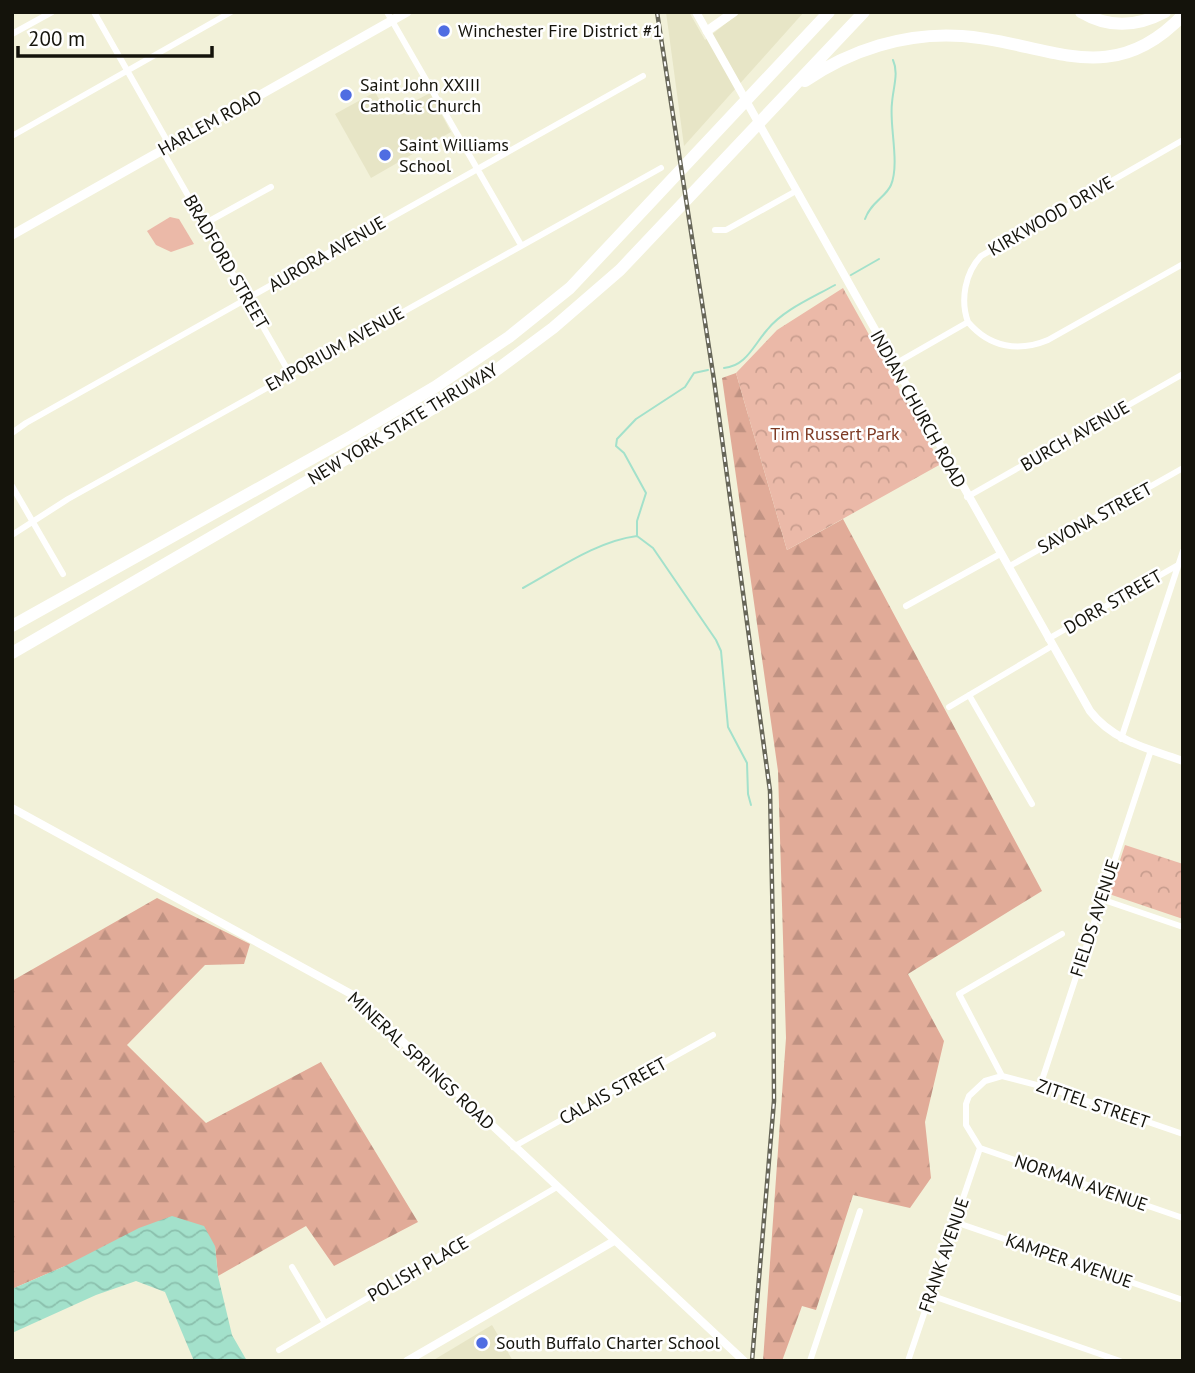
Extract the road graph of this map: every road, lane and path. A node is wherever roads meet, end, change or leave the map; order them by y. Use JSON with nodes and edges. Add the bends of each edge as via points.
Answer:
{"nodes":[{"id":1,"x":52,"y":12,"type":"edge"},
{"id":2,"x":94,"y":12,"type":"edge"},
{"id":3,"x":231,"y":12,"type":"edge"},
{"id":4,"x":407,"y":12,"type":"edge"},
{"id":5,"x":696,"y":12,"type":"edge"},
{"id":6,"x":734,"y":12,"type":"edge"},
{"id":7,"x":829,"y":12,"type":"edge"},
{"id":8,"x":864,"y":12,"type":"edge"},
{"id":9,"x":1081,"y":12,"type":"edge"},
{"id":10,"x":1165,"y":12,"type":"edge"},
{"id":11,"x":1183,"y":15,"type":"edge"},
{"id":12,"x":390,"y":17,"type":"edge"},
{"id":13,"x":707,"y":31,"type":"junction"},
{"id":14,"x":12,"y":34,"type":"edge"},
{"id":15,"x":128,"y":71,"type":"junction"},
{"id":16,"x":643,"y":76,"type":"dead end"},
{"id":17,"x":791,"y":90,"type":"junction"},
{"id":18,"x":12,"y":136,"type":"edge"},
{"id":19,"x":1183,"y":140,"type":"edge"},
{"id":20,"x":166,"y":148,"type":"junction"},
{"id":21,"x":661,"y":168,"type":"dead end"},
{"id":22,"x":478,"y":169,"type":"junction"},
{"id":23,"x":271,"y":187,"type":"dead end"},
{"id":24,"x":796,"y":191,"type":"junction"},
{"id":25,"x":204,"y":224,"type":"junction"},
{"id":26,"x":715,"y":230,"type":"dead end"},
{"id":27,"x":12,"y":235,"type":"edge"},
{"id":28,"x":521,"y":245,"type":"junction"},
{"id":29,"x":1183,"y":264,"type":"edge"},
{"id":30,"x":247,"y":299,"type":"junction"},
{"id":31,"x":968,"y":322,"type":"junction"},
{"id":32,"x":893,"y":365,"type":"junction"},
{"id":33,"x":290,"y":374,"type":"junction"},
{"id":34,"x":1183,"y":374,"type":"edge"},
{"id":35,"x":12,"y":433,"type":"edge"},
{"id":36,"x":1183,"y":468,"type":"edge"},
{"id":37,"x":12,"y":486,"type":"edge"},
{"id":38,"x":967,"y":497,"type":"junction"},
{"id":39,"x":33,"y":523,"type":"junction"},
{"id":40,"x":12,"y":535,"type":"edge"},
{"id":41,"x":1183,"y":552,"type":"edge"},
{"id":42,"x":1000,"y":554,"type":"junction"},
{"id":43,"x":1178,"y":565,"type":"junction"},
{"id":44,"x":1007,"y":568,"type":"junction"},
{"id":45,"x":63,"y":575,"type":"dead end"},
{"id":46,"x":906,"y":606,"type":"dead end"},
{"id":47,"x":12,"y":626,"type":"edge"},
{"id":48,"x":1050,"y":643,"type":"junction"},
{"id":49,"x":12,"y":653,"type":"edge"},
{"id":50,"x":969,"y":695,"type":"junction"},
{"id":51,"x":949,"y":707,"type":"dead end"},
{"id":52,"x":1121,"y":738,"type":"junction"},
{"id":53,"x":1151,"y":750,"type":"junction"},
{"id":54,"x":1183,"y":761,"type":"edge"},
{"id":55,"x":1032,"y":804,"type":"dead end"},
{"id":56,"x":12,"y":808,"type":"edge"},
{"id":57,"x":1101,"y":899,"type":"junction"},
{"id":58,"x":1183,"y":927,"type":"edge"},
{"id":59,"x":1062,"y":934,"type":"dead end"},
{"id":60,"x":713,"y":1035,"type":"dead end"},
{"id":61,"x":1002,"y":1076,"type":"junction"},
{"id":62,"x":1040,"y":1086,"type":"junction"},
{"id":63,"x":1183,"y":1134,"type":"edge"},
{"id":64,"x":513,"y":1147,"type":"junction"},
{"id":65,"x":980,"y":1148,"type":"junction"},
{"id":66,"x":557,"y":1187,"type":"junction"},
{"id":67,"x":860,"y":1211,"type":"dead end"},
{"id":68,"x":1183,"y":1218,"type":"edge"},
{"id":69,"x":954,"y":1222,"type":"junction"},
{"id":70,"x":614,"y":1241,"type":"junction"},
{"id":71,"x":292,"y":1267,"type":"dead end"},
{"id":72,"x":930,"y":1296,"type":"junction"},
{"id":73,"x":1183,"y":1300,"type":"edge"},
{"id":74,"x":325,"y":1324,"type":"junction"},
{"id":75,"x":279,"y":1350,"type":"dead end"},
{"id":76,"x":407,"y":1361,"type":"edge"},
{"id":77,"x":744,"y":1361,"type":"edge"},
{"id":78,"x":810,"y":1361,"type":"edge"},
{"id":79,"x":908,"y":1361,"type":"edge"},
{"id":80,"x":1119,"y":1361,"type":"edge"}],
"edges":[{"from":1,"to":14,"type":"street"},
{"from":2,"to":15,"type":"street","name":"BRADFORD STREET"},
{"from":3,"to":15,"type":"street"},
{"from":4,"to":12,"type":"main road","name":"HARLEM ROAD"},
{"from":5,"to":13,"type":"street","name":"INDIAN CHURCH ROAD"},
{"from":6,"to":13,"type":"main road"},
{"from":7,"to":47,"type":"highway","name":"NEW YORK STATE THRUWAY","via":[[570,288],[509,337],[435,387]]},
{"from":8,"to":17,"type":"highway","name":"NEW YORK STATE THRUWAY"},
{"from":9,"to":10,"type":"highway","via":[[1121,25],[1144,22]]},
{"from":11,"to":17,"type":"highway","via":[[1144,46],[1103,58],[1070,57],[961,36],[895,41],[846,58]]},
{"from":12,"to":20,"type":"main road","name":"HARLEM ROAD"},
{"from":12,"to":22,"type":"street"},
{"from":13,"to":24,"type":"street","name":"INDIAN CHURCH ROAD"},
{"from":15,"to":18,"type":"street"},
{"from":15,"to":20,"type":"street","name":"BRADFORD STREET"},
{"from":16,"to":22,"type":"street","name":"AURORA AVENUE"},
{"from":17,"to":49,"type":"highway","name":"NEW YORK STATE THRUWAY","via":[[621,270],[487,377]]},
{"from":19,"to":31,"type":"street","name":"KIRKWOOD DRIVE","via":[[981,256],[965,289]]},
{"from":20,"to":25,"type":"street","name":"BRADFORD STREET"},
{"from":20,"to":27,"type":"main road","name":"HARLEM ROAD"},
{"from":21,"to":28,"type":"street","name":"EMPORIUM AVENUE"},
{"from":22,"to":28,"type":"street"},
{"from":22,"to":30,"type":"street","name":"AURORA AVENUE"},
{"from":23,"to":25,"type":"street"},
{"from":24,"to":26,"type":"street","via":[[726,230]]},
{"from":24,"to":32,"type":"street","name":"INDIAN CHURCH ROAD"},
{"from":25,"to":30,"type":"street","name":"BRADFORD STREET"},
{"from":28,"to":33,"type":"street","name":"EMPORIUM AVENUE"},
{"from":29,"to":31,"type":"street","via":[[1048,340],[1026,347],[1003,345]]},
{"from":30,"to":33,"type":"street","name":"BRADFORD STREET"},
{"from":30,"to":35,"type":"street","name":"AURORA AVENUE"},
{"from":31,"to":32,"type":"street"},
{"from":32,"to":38,"type":"street","name":"INDIAN CHURCH ROAD"},
{"from":33,"to":39,"type":"street","name":"EMPORIUM AVENUE"},
{"from":34,"to":38,"type":"street","name":"BURCH AVENUE"},
{"from":36,"to":44,"type":"street","name":"SAVONA STREET"},
{"from":37,"to":39,"type":"street"},
{"from":38,"to":42,"type":"street","name":"INDIAN CHURCH ROAD"},
{"from":39,"to":40,"type":"street","name":"EMPORIUM AVENUE"},
{"from":39,"to":45,"type":"street"},
{"from":41,"to":43,"type":"street"},
{"from":42,"to":44,"type":"street","name":"INDIAN CHURCH ROAD"},
{"from":42,"to":46,"type":"street"},
{"from":43,"to":48,"type":"street","name":"DORR STREET"},
{"from":43,"to":52,"type":"street"},
{"from":44,"to":48,"type":"street","name":"INDIAN CHURCH ROAD"},
{"from":48,"to":50,"type":"street","name":"DORR STREET"},
{"from":48,"to":52,"type":"street","name":"INDIAN CHURCH ROAD","via":[[1090,711]]},
{"from":50,"to":51,"type":"street","name":"DORR STREET"},
{"from":50,"to":55,"type":"street"},
{"from":52,"to":53,"type":"street","name":"INDIAN CHURCH ROAD"},
{"from":53,"to":54,"type":"street","name":"INDIAN CHURCH ROAD"},
{"from":53,"to":57,"type":"street","name":"FIELDS AVENUE"},
{"from":56,"to":64,"type":"street","name":"MINERAL SPRINGS ROAD","via":[[353,995]]},
{"from":57,"to":58,"type":"street"},
{"from":57,"to":62,"type":"street","name":"FIELDS AVENUE"},
{"from":59,"to":61,"type":"street","via":[[959,994]]},
{"from":60,"to":64,"type":"street","name":"CALAIS STREET"},
{"from":61,"to":62,"type":"street","name":"ZITTEL STREET"},
{"from":61,"to":65,"type":"street","via":[[978,1086],[966,1104],[966,1125]]},
{"from":62,"to":63,"type":"street","name":"ZITTEL STREET"},
{"from":64,"to":66,"type":"street","name":"MINERAL SPRINGS ROAD"},
{"from":65,"to":68,"type":"street","name":"NORMAN AVENUE"},
{"from":65,"to":69,"type":"street","name":"FRANK AVENUE"},
{"from":66,"to":70,"type":"street","name":"MINERAL SPRINGS ROAD"},
{"from":66,"to":74,"type":"street","name":"POLISH PLACE"},
{"from":67,"to":78,"type":"street"},
{"from":69,"to":72,"type":"street","name":"FRANK AVENUE"},
{"from":69,"to":73,"type":"street","name":"KAMPER AVENUE"},
{"from":70,"to":76,"type":"street"},
{"from":70,"to":77,"type":"street","name":"MINERAL SPRINGS ROAD"},
{"from":71,"to":74,"type":"street"},
{"from":72,"to":79,"type":"street","name":"FRANK AVENUE"},
{"from":72,"to":80,"type":"street"},
{"from":74,"to":75,"type":"street","name":"POLISH PLACE"}]}
